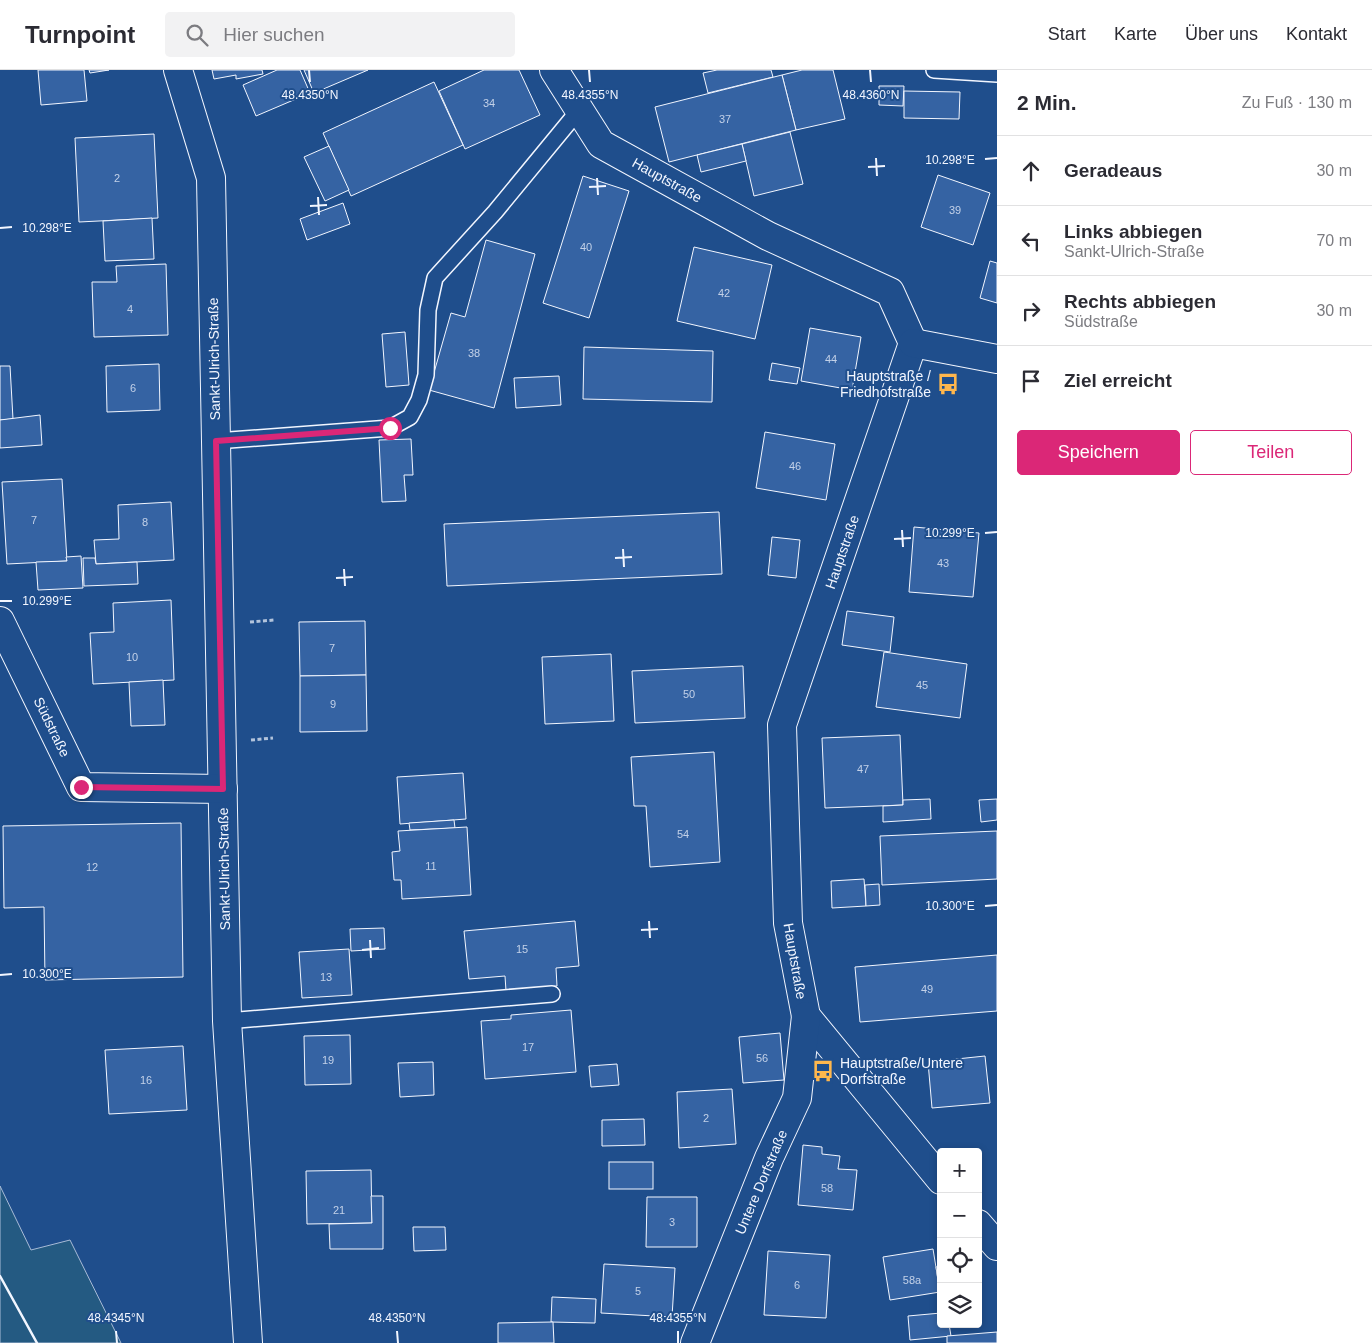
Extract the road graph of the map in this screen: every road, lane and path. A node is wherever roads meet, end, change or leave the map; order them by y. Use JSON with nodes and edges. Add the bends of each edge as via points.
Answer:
{"nodes":[{"id":1,"x":178,"y":70,"type":"edge"},
{"id":2,"x":554,"y":70,"type":"edge"},
{"id":3,"x":934,"y":70,"type":"edge"},
{"id":4,"x":997,"y":74,"type":"edge"},
{"id":5,"x":579,"y":110,"type":"junction"},
{"id":6,"x":913,"y":344,"type":"junction"},
{"id":7,"x":997,"y":359,"type":"edge"},
{"id":8,"x":216,"y":441,"type":"junction"},
{"id":9,"x":0,"y":621,"type":"edge"},
{"id":10,"x":223,"y":789,"type":"junction"},
{"id":11,"x":552,"y":994,"type":"dead end"},
{"id":12,"x":806,"y":1016,"type":"junction"},
{"id":13,"x":227,"y":1021,"type":"junction"},
{"id":14,"x":937,"y":1175,"type":"edge"},
{"id":15,"x":982,"y":1229,"type":"edge"},
{"id":16,"x":997,"y":1246,"type":"edge"},
{"id":17,"x":248,"y":1343,"type":"edge"},
{"id":18,"x":695,"y":1343,"type":"edge"}],
"edges":[{"from":1,"to":8,"type":"street","name":"Sankt-Ulrich-Straße","via":[[211,178]]},
{"from":2,"to":5,"type":"street","name":"Hauptstraße"},
{"from":3,"to":4,"type":"lane"},
{"from":5,"to":6,"type":"street","name":"Hauptstraße","via":[[601,144],[768,236],[890,292]]},
{"from":5,"to":8,"type":"lane","via":[[495,212],[435,278],[428,310],[426,375],[410,417],[390,428]]},
{"from":6,"to":7,"type":"street"},
{"from":6,"to":12,"type":"street","name":"Hauptstraße","via":[[782,725],[788,923]]},
{"from":8,"to":10,"type":"street","name":"Sankt-Ulrich-Straße"},
{"from":9,"to":10,"type":"street","name":"Südstraße","via":[[81,787]]},
{"from":10,"to":13,"type":"street","name":"Sankt-Ulrich-Straße"},
{"from":11,"to":13,"type":"lane"},
{"from":12,"to":14,"type":"street","name":"Hauptstraße"},
{"from":12,"to":18,"type":"street","name":"Untere Dorfstraße","via":[[797,1098],[769,1158]]},
{"from":13,"to":17,"type":"street","name":"Sankt-Ulrich-Straße"},
{"from":15,"to":16,"type":"street"}]}
